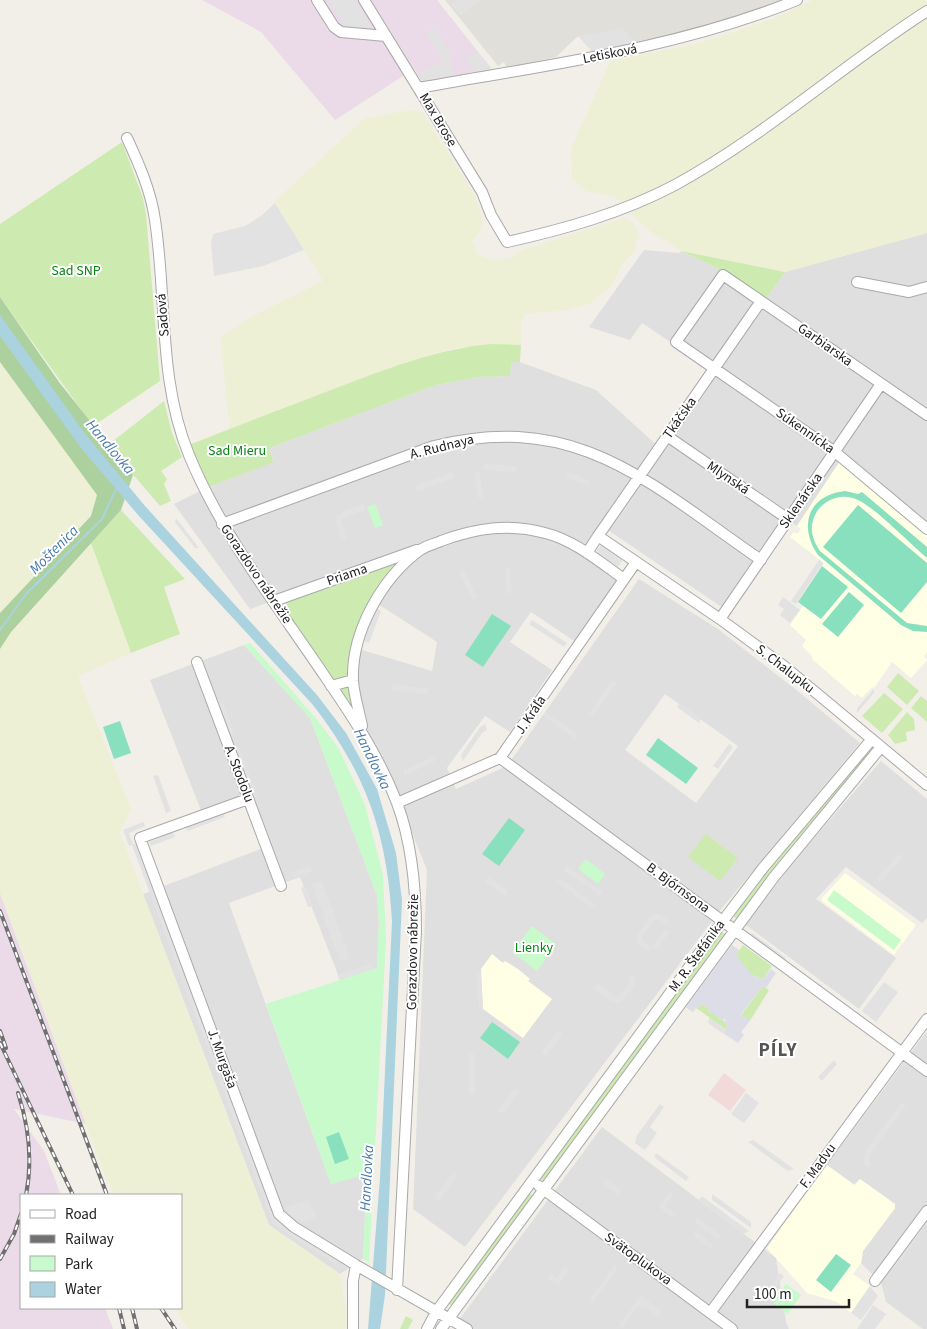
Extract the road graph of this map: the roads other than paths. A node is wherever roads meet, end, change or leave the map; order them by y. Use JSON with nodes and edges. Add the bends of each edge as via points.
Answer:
{"nodes":[{"id":1,"x":317,"y":0,"type":"edge"},
{"id":2,"x":364,"y":0,"type":"edge"},
{"id":3,"x":796,"y":0,"type":"edge"},
{"id":4,"x":927,"y":11,"type":"edge"},
{"id":5,"x":386,"y":36,"type":"junction"},
{"id":6,"x":418,"y":88,"type":"junction"},
{"id":7,"x":127,"y":138,"type":"dead end"},
{"id":8,"x":857,"y":282,"type":"dead end"},
{"id":9,"x":927,"y":287,"type":"edge"},
{"id":10,"x":761,"y":301,"type":"junction"},
{"id":11,"x":676,"y":342,"type":"joint"},
{"id":12,"x":714,"y":368,"type":"junction"},
{"id":13,"x":881,"y":384,"type":"junction"},
{"id":14,"x":927,"y":415,"type":"edge"},
{"id":15,"x":667,"y":436,"type":"junction"},
{"id":16,"x":835,"y":452,"type":"junction"},
{"id":17,"x":639,"y":477,"type":"junction"},
{"id":18,"x":204,"y":490,"type":"joint"},
{"id":19,"x":788,"y":519,"type":"junction"},
{"id":20,"x":222,"y":524,"type":"junction"},
{"id":21,"x":925,"y":524,"type":"edge"},
{"id":22,"x":598,"y":536,"type":"junction"},
{"id":23,"x":421,"y":549,"type":"junction"},
{"id":24,"x":586,"y":553,"type":"junction"},
{"id":25,"x":761,"y":560,"type":"junction"},
{"id":26,"x":636,"y":562,"type":"junction"},
{"id":27,"x":624,"y":579,"type":"junction"},
{"id":28,"x":274,"y":601,"type":"junction"},
{"id":29,"x":720,"y":619,"type":"junction"},
{"id":30,"x":197,"y":662,"type":"dead end"},
{"id":31,"x":353,"y":680,"type":"junction"},
{"id":32,"x":331,"y":686,"type":"junction"},
{"id":33,"x":363,"y":732,"type":"junction"},
{"id":34,"x":872,"y":739,"type":"junction"},
{"id":35,"x":881,"y":747,"type":"junction"},
{"id":36,"x":500,"y":758,"type":"junction"},
{"id":37,"x":927,"y":786,"type":"edge"},
{"id":38,"x":248,"y":799,"type":"junction"},
{"id":39,"x":397,"y":803,"type":"junction"},
{"id":40,"x":281,"y":886,"type":"dead end"},
{"id":41,"x":723,"y":921,"type":"junction"},
{"id":42,"x":736,"y":930,"type":"junction"},
{"id":43,"x":927,"y":1019,"type":"edge"},
{"id":44,"x":902,"y":1053,"type":"junction"},
{"id":45,"x":927,"y":1071,"type":"edge"},
{"id":46,"x":532,"y":1181,"type":"junction"},
{"id":47,"x":543,"y":1190,"type":"junction"},
{"id":48,"x":927,"y":1210,"type":"edge"},
{"id":49,"x":360,"y":1268,"type":"junction"},
{"id":50,"x":875,"y":1281,"type":"dead end"},
{"id":51,"x":394,"y":1289,"type":"junction"},
{"id":52,"x":436,"y":1312,"type":"junction"},
{"id":53,"x":710,"y":1313,"type":"junction"},
{"id":54,"x":448,"y":1318,"type":"junction"},
{"id":55,"x":353,"y":1329,"type":"edge"},
{"id":56,"x":427,"y":1329,"type":"edge"},
{"id":57,"x":441,"y":1329,"type":"edge"},
{"id":58,"x":467,"y":1329,"type":"edge"},
{"id":59,"x":732,"y":1329,"type":"edge"}],
"edges":[{"from":1,"to":5,"type":"street","via":[[334,27],[341,32]]},
{"from":2,"to":5,"type":"street","name":"Max Brose"},
{"from":3,"to":6,"type":"street","name":"Letisková","via":[[726,26],[638,49]]},
{"from":4,"to":6,"type":"street","name":"Max Brose","via":[[882,40],[749,139],[674,186],[588,221],[507,242],[482,192]]},
{"from":5,"to":6,"type":"street","name":"Max Brose"},
{"from":7,"to":18,"type":"street","name":"Sadová","via":[[142,169],[155,220],[162,313],[182,439]]},
{"from":8,"to":9,"type":"street","via":[[909,292]]},
{"from":10,"to":11,"type":"street","name":"Garbiarska","via":[[723,275]]},
{"from":10,"to":12,"type":"street","name":"Tkáčska"},
{"from":10,"to":13,"type":"street","name":"Garbiarska"},
{"from":11,"to":12,"type":"street","name":"Súkennícka"},
{"from":12,"to":15,"type":"street","name":"Tkáčska"},
{"from":12,"to":16,"type":"street","name":"Súkennícka"},
{"from":13,"to":14,"type":"street","name":"Garbiarska"},
{"from":13,"to":16,"type":"street","name":"Sklenárska"},
{"from":15,"to":17,"type":"street","name":"Tkáčska"},
{"from":15,"to":19,"type":"street","name":"Mlynská"},
{"from":16,"to":19,"type":"street","name":"Sklenárska"},
{"from":16,"to":21,"type":"street","name":"Súkennícka"},
{"from":17,"to":20,"type":"street","name":"A. Rudnaya","via":[[590,451],[554,441],[517,436],[467,438],[416,452]]},
{"from":17,"to":22,"type":"street","name":"Tkáčska"},
{"from":17,"to":25,"type":"street","name":"A. Rudnaya"},
{"from":18,"to":20,"type":"street","name":"Gorazdovo nábrežie"},
{"from":19,"to":25,"type":"street","name":"Sklenárska"},
{"from":20,"to":28,"type":"street","name":"Gorazdovo nábrežie"},
{"from":22,"to":24,"type":"street"},
{"from":22,"to":26,"type":"street","name":"S. Chalupku"},
{"from":23,"to":24,"type":"street","name":"Priama","via":[[465,532],[517,528],[553,536]]},
{"from":23,"to":28,"type":"street","name":"Priama"},
{"from":23,"to":31,"type":"street","via":[[390,578],[373,604],[359,641]]},
{"from":24,"to":27,"type":"street"},
{"from":25,"to":29,"type":"street","name":"Sklenárska"},
{"from":26,"to":27,"type":"street"},
{"from":26,"to":29,"type":"street","name":"S. Chalupku"},
{"from":27,"to":36,"type":"street","name":"J. Kráľa"},
{"from":28,"to":32,"type":"street","name":"Gorazdovo nábrežie"},
{"from":29,"to":34,"type":"street","name":"S. Chalupku","via":[[784,666]]},
{"from":30,"to":38,"type":"street","name":"A. Stodolu"},
{"from":31,"to":32,"type":"street"},
{"from":31,"to":33,"type":"street"},
{"from":32,"to":33,"type":"street","name":"Gorazdovo nábrežie"},
{"from":33,"to":39,"type":"street","name":"Gorazdovo nábrežie"},
{"from":34,"to":35,"type":"street","name":"S. Chalupku"},
{"from":34,"to":41,"type":"street","name":"M. R. Štefánika","via":[[763,868]]},
{"from":35,"to":37,"type":"street","name":"S. Chalupku"},
{"from":35,"to":42,"type":"street","name":"M. R. Štefánika","via":[[774,877]]},
{"from":36,"to":39,"type":"street"},
{"from":36,"to":41,"type":"street","name":"B. Bjőrnsona"},
{"from":38,"to":40,"type":"street","name":"A. Stodolu"},
{"from":38,"to":49,"type":"street","name":"J. Murgaša","via":[[140,838],[279,1214]]},
{"from":39,"to":51,"type":"street","name":"Gorazdovo nábrežie","via":[[412,865],[416,916]]},
{"from":41,"to":42,"type":"street","name":"B. Bjőrnsona"},
{"from":41,"to":46,"type":"street","name":"M. R. Štefánika"},
{"from":42,"to":44,"type":"street","name":"B. Bjőrnsona"},
{"from":42,"to":47,"type":"street","name":"M. R. Štefánika"},
{"from":43,"to":44,"type":"street","name":"F. Madvu"},
{"from":44,"to":45,"type":"street","name":"B. Bjőrnsona"},
{"from":44,"to":53,"type":"street","name":"F. Madvu"},
{"from":46,"to":47,"type":"street"},
{"from":46,"to":52,"type":"street","name":"M. R. Štefánika"},
{"from":47,"to":53,"type":"street","name":"Svätoplukova"},
{"from":47,"to":54,"type":"street","name":"M. R. Štefánika"},
{"from":48,"to":50,"type":"street"},
{"from":49,"to":51,"type":"street","name":"J. Murgaša"},
{"from":49,"to":55,"type":"street","via":[[353,1280]]},
{"from":51,"to":52,"type":"street","name":"J. Murgaša"},
{"from":52,"to":54,"type":"street"},
{"from":52,"to":56,"type":"street","name":"M. R. Štefánika"},
{"from":53,"to":59,"type":"street","name":"Svätoplukova"},
{"from":54,"to":57,"type":"street","name":"M. R. Štefánika"},
{"from":54,"to":58,"type":"street"}]}
